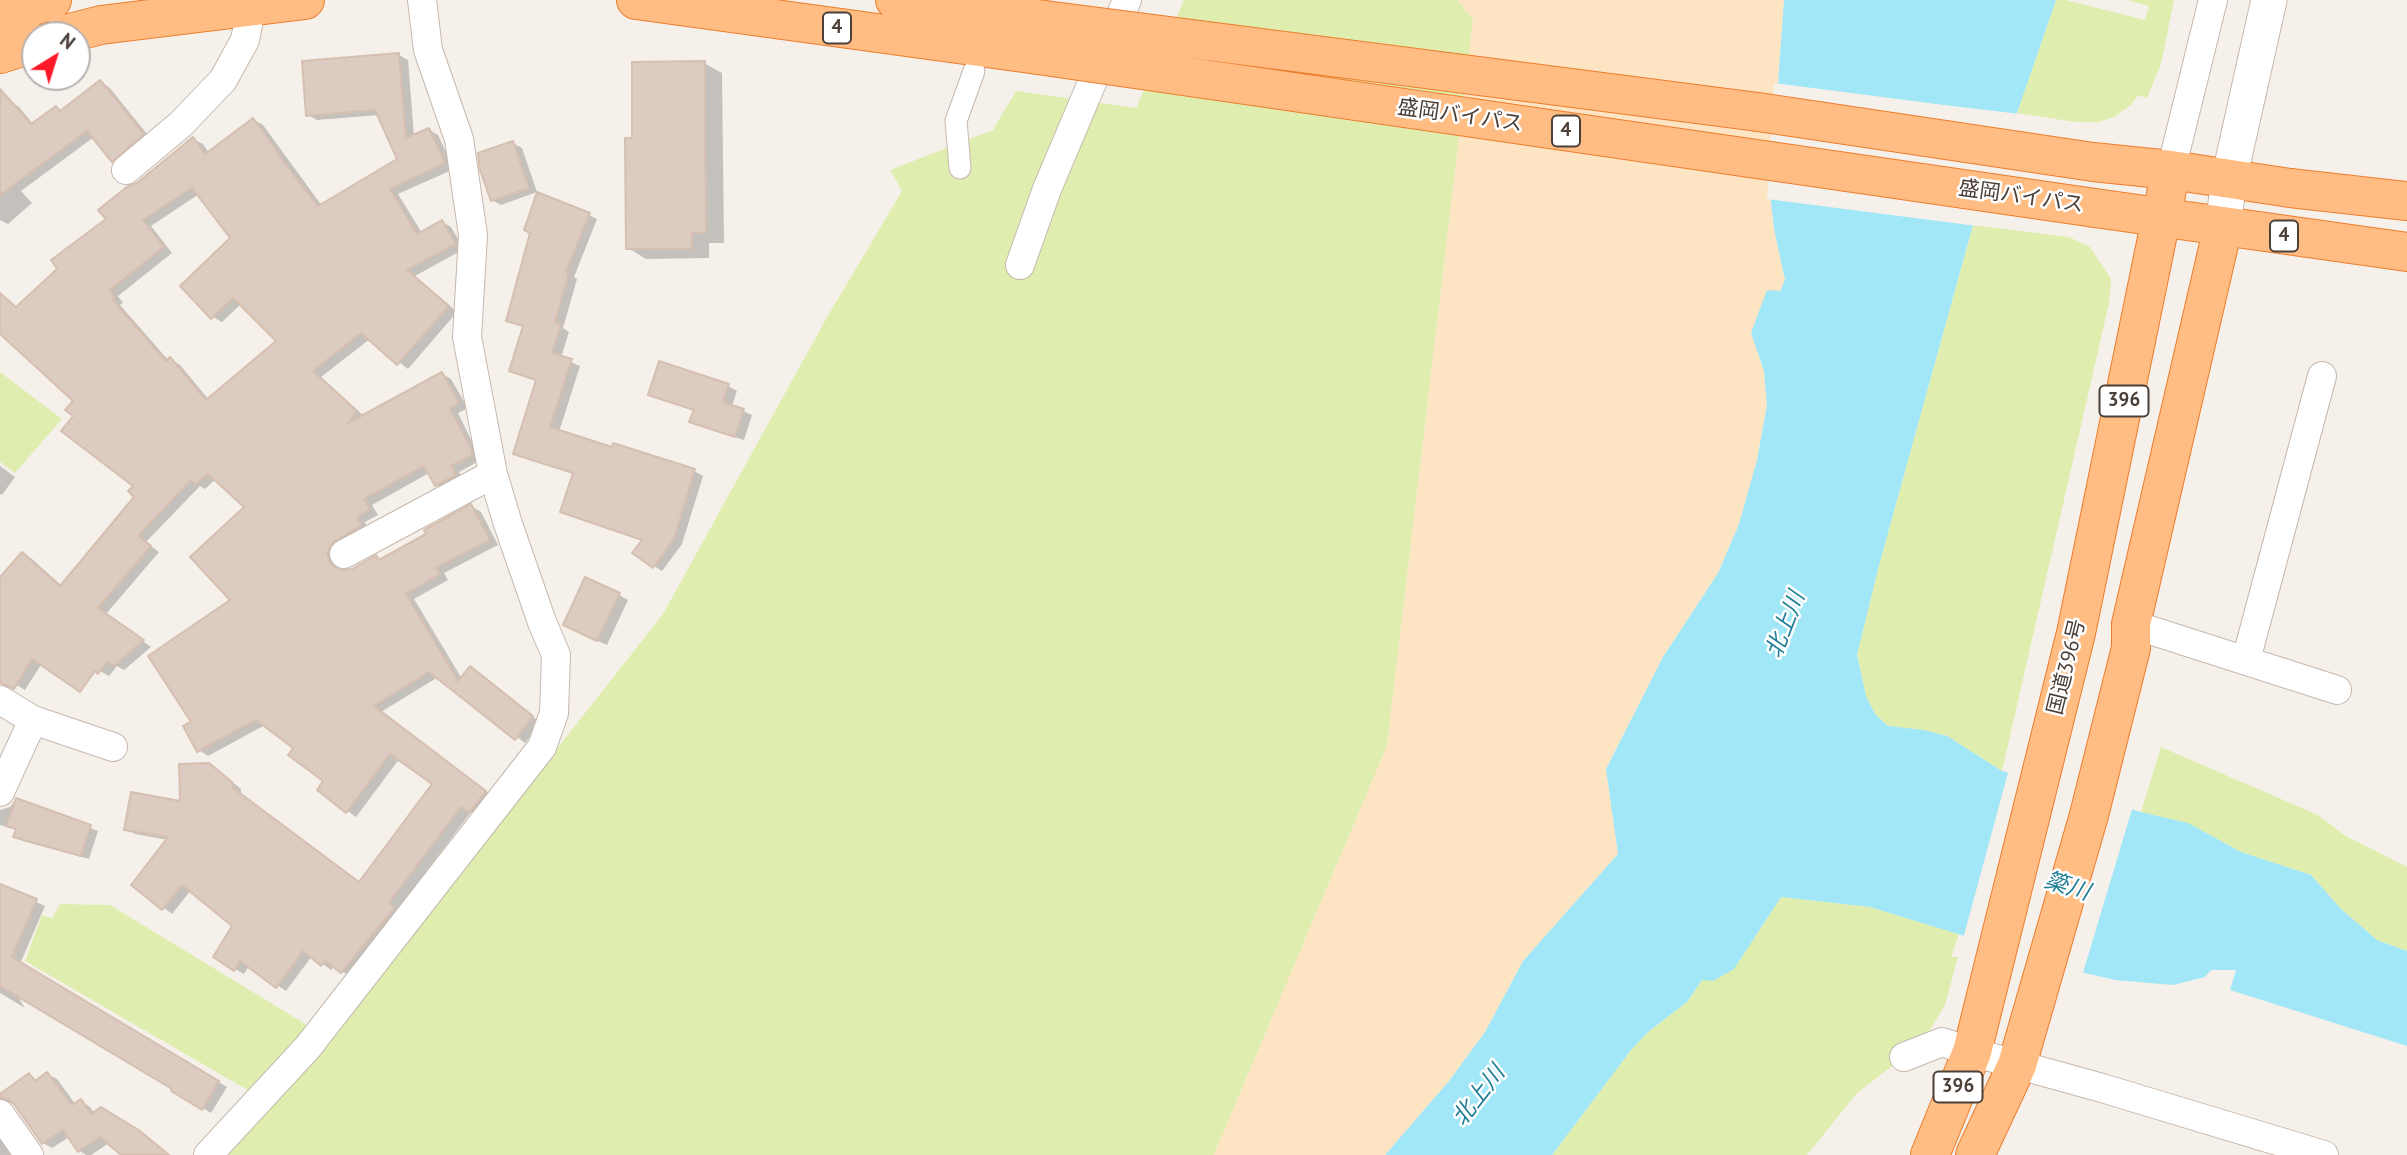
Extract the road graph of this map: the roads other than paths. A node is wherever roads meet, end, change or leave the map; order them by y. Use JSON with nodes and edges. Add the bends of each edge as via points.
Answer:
{"nodes":[{"id":1,"x":305,"y":0,"type":"edge"},
{"id":2,"x":422,"y":0,"type":"edge"},
{"id":3,"x":636,"y":0,"type":"edge"},
{"id":4,"x":895,"y":0,"type":"edge"},
{"id":5,"x":1127,"y":0,"type":"edge"},
{"id":6,"x":2213,"y":0,"type":"edge"},
{"id":7,"x":2269,"y":0,"type":"edge"},
{"id":8,"x":253,"y":5,"type":"junction"},
{"id":9,"x":99,"y":12,"type":"edge"},
{"id":10,"x":53,"y":14,"type":"edge"},
{"id":11,"x":0,"y":17,"type":"edge"},
{"id":12,"x":1041,"y":38,"type":"junction"},
{"id":13,"x":21,"y":47,"type":"edge"},
{"id":14,"x":0,"y":54,"type":"edge"},
{"id":15,"x":974,"y":71,"type":"dead end"},
{"id":16,"x":960,"y":168,"type":"dead end"},
{"id":17,"x":126,"y":170,"type":"dead end"},
{"id":18,"x":2171,"y":170,"type":"junction"},
{"id":19,"x":2229,"y":179,"type":"junction"},
{"id":20,"x":2407,"y":201,"type":"edge"},
{"id":21,"x":2162,"y":216,"type":"junction"},
{"id":22,"x":2223,"y":227,"type":"junction"},
{"id":23,"x":2407,"y":252,"type":"edge"},
{"id":24,"x":1020,"y":265,"type":"dead end"},
{"id":25,"x":2322,"y":376,"type":"dead end"},
{"id":26,"x":493,"y":474,"type":"junction"},
{"id":27,"x":344,"y":554,"type":"dead end"},
{"id":28,"x":2131,"y":636,"type":"junction"},
{"id":29,"x":2246,"y":660,"type":"junction"},
{"id":30,"x":2337,"y":690,"type":"dead end"},
{"id":31,"x":0,"y":700,"type":"edge"},
{"id":32,"x":33,"y":720,"type":"junction"},
{"id":33,"x":113,"y":747,"type":"dead end"},
{"id":34,"x":0,"y":792,"type":"edge"},
{"id":35,"x":1976,"y":1034,"type":"junction"},
{"id":36,"x":2022,"y":1047,"type":"junction"},
{"id":37,"x":1904,"y":1057,"type":"dead end"},
{"id":38,"x":0,"y":1114,"type":"edge"},
{"id":39,"x":2297,"y":1150,"type":"edge"},
{"id":40,"x":29,"y":1155,"type":"edge"},
{"id":41,"x":208,"y":1155,"type":"edge"},
{"id":42,"x":1930,"y":1155,"type":"edge"},
{"id":43,"x":1975,"y":1155,"type":"edge"},
{"id":44,"x":2323,"y":1155,"type":"edge"}],
"edges":[{"from":1,"to":8,"type":"highway"},
{"from":2,"to":26,"type":"street","via":[[428,50],[459,139],[473,235],[467,337]]},
{"from":3,"to":12,"type":"highway","name":"盛岡バイパス","number":"4"},
{"from":4,"to":12,"type":"highway","name":"盛岡バイパス","number":"4"},
{"from":5,"to":24,"type":"street"},
{"from":6,"to":18,"type":"street"},
{"from":7,"to":19,"type":"street"},
{"from":8,"to":9,"type":"highway"},
{"from":8,"to":17,"type":"street","via":[[245,40],[223,80],[181,124]]},
{"from":9,"to":10,"type":"highway"},
{"from":10,"to":11,"type":"highway"},
{"from":12,"to":18,"type":"highway","name":"盛岡バイパス","number":"4","bridge":true,"via":[[1758,112]]},
{"from":12,"to":21,"type":"highway","name":"盛岡バイパス","number":"4","bridge":true},
{"from":13,"to":14,"type":"highway"},
{"from":15,"to":16,"type":"street","via":[[956,121]]},
{"from":18,"to":19,"type":"highway","name":"盛岡バイパス","number":"4"},
{"from":18,"to":21,"type":"highway","name":"国道396号","number":"396"},
{"from":19,"to":20,"type":"highway","name":"盛岡バイパス","number":"4"},
{"from":19,"to":22,"type":"street"},
{"from":21,"to":22,"type":"highway","name":"盛岡バイパス","number":"4"},
{"from":21,"to":35,"type":"highway","name":"国道396号","number":"396","via":[[2076,633]]},
{"from":22,"to":23,"type":"highway","name":"盛岡バイパス","number":"4"},
{"from":22,"to":28,"type":"highway","number":"396"},
{"from":25,"to":29,"type":"street"},
{"from":26,"to":27,"type":"street"},
{"from":26,"to":41,"type":"street","via":[[556,655],[554,713],[542,747],[307,1046]]},
{"from":28,"to":29,"type":"street"},
{"from":28,"to":36,"type":"highway","number":"396","via":[[2089,815]]},
{"from":29,"to":30,"type":"street"},
{"from":31,"to":32,"type":"street"},
{"from":32,"to":33,"type":"street"},
{"from":32,"to":34,"type":"street"},
{"from":35,"to":36,"type":"street"},
{"from":35,"to":37,"type":"street"},
{"from":35,"to":42,"type":"highway","name":"国道396号","number":"396"},
{"from":36,"to":39,"type":"street"},
{"from":36,"to":43,"type":"highway","number":"396"},
{"from":38,"to":40,"type":"street"},
{"from":39,"to":44,"type":"street"}]}
